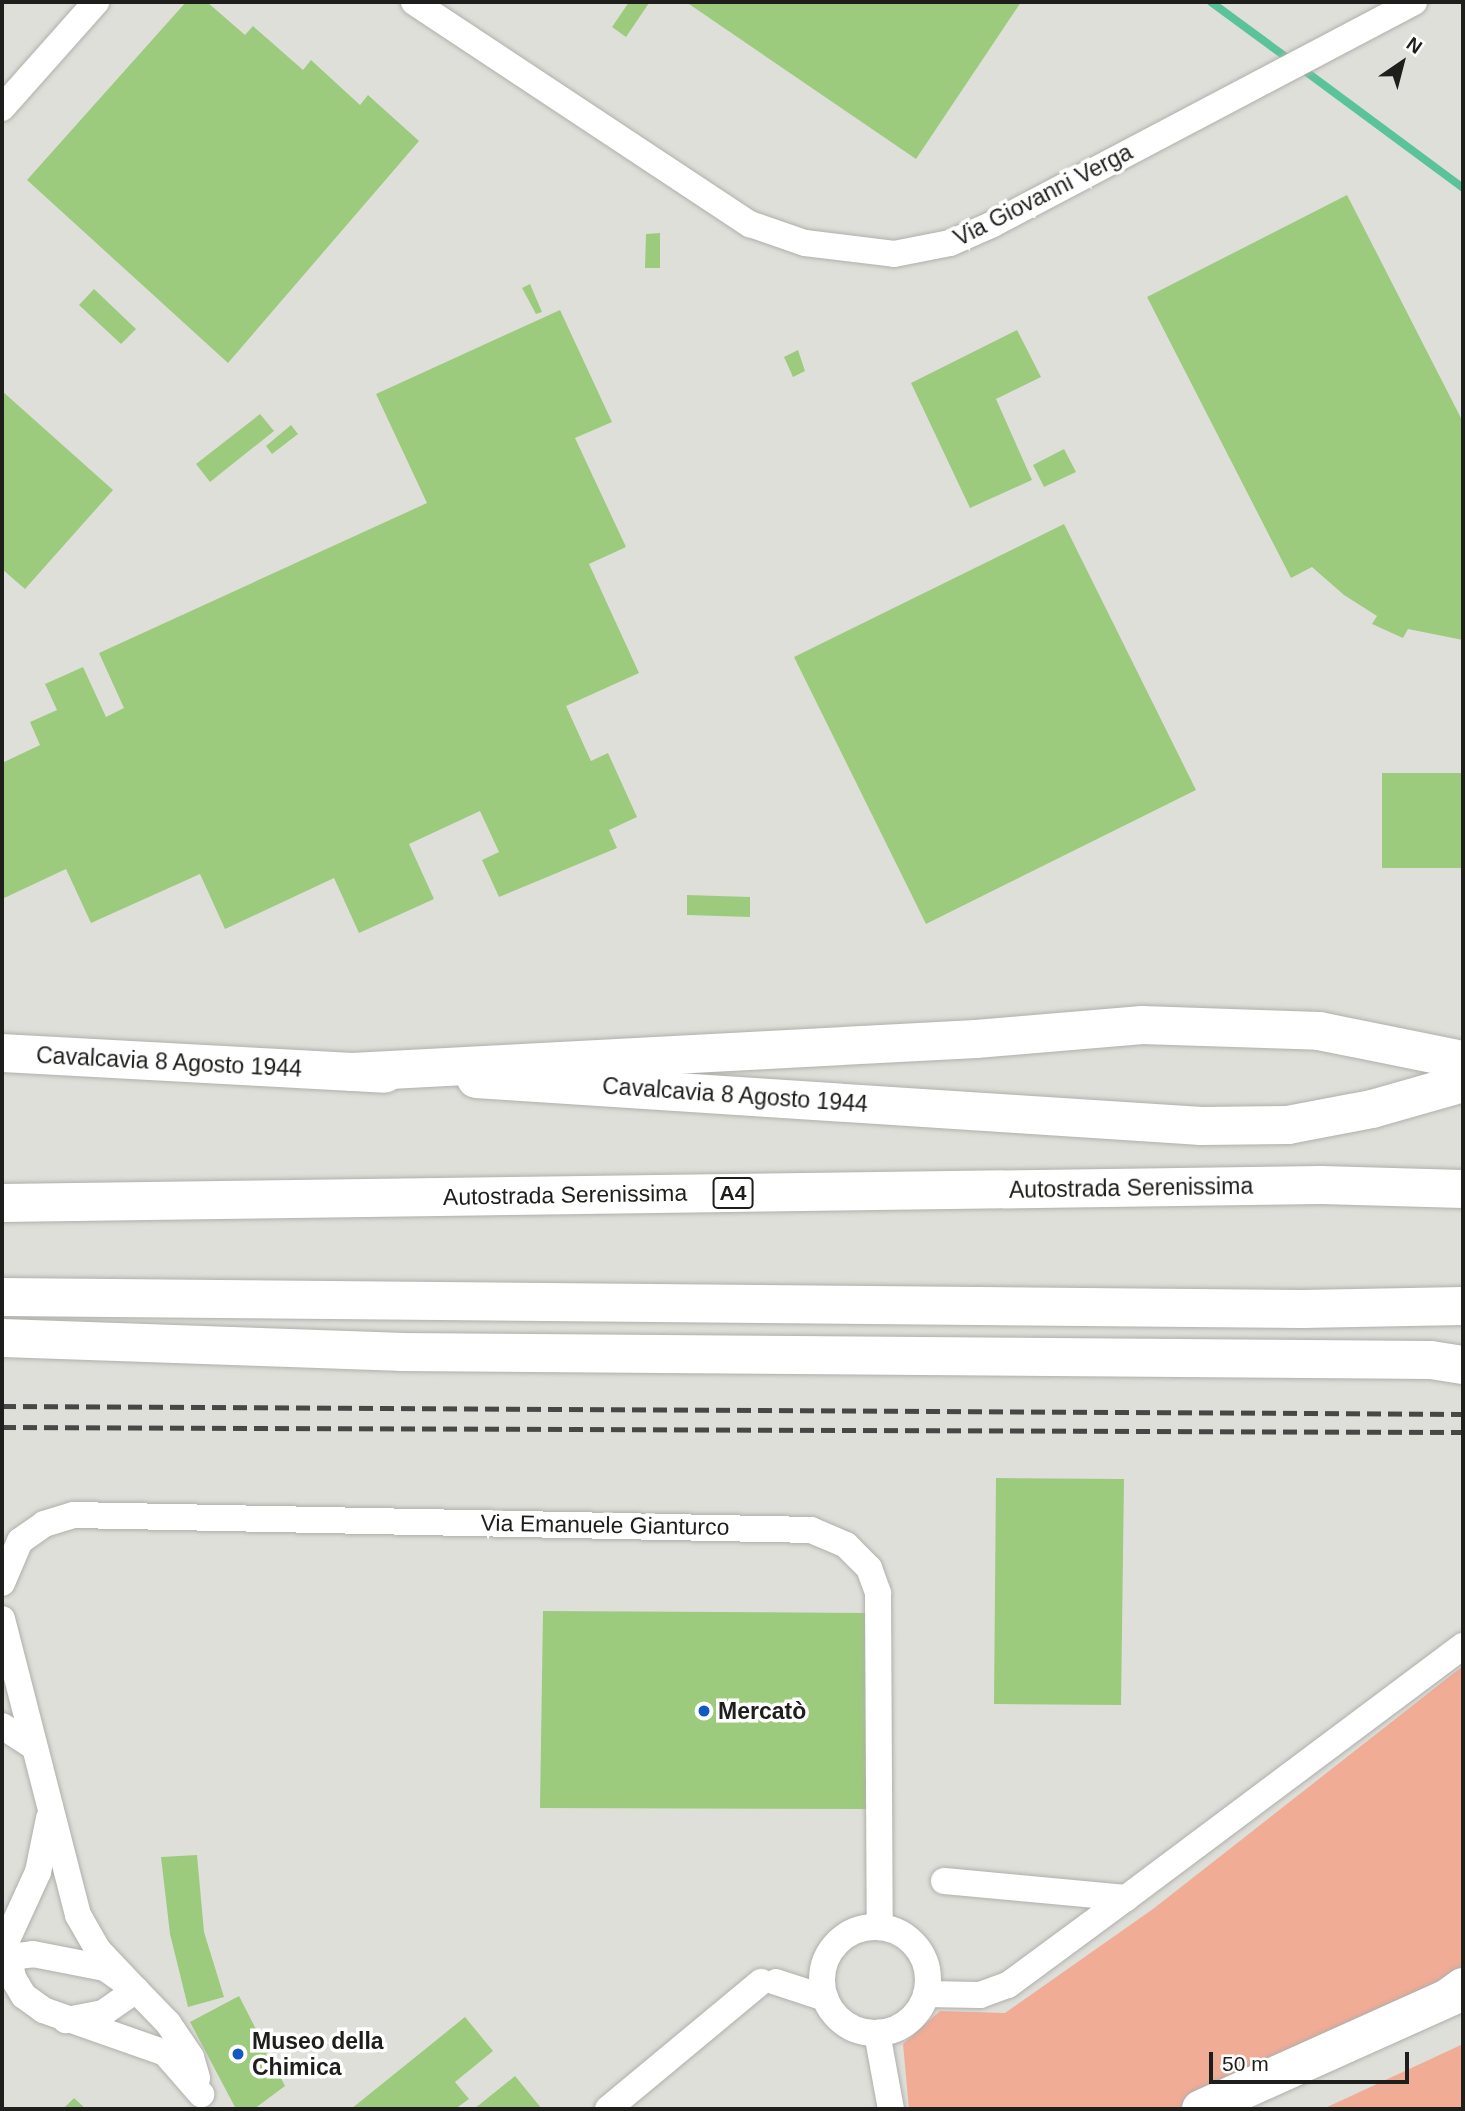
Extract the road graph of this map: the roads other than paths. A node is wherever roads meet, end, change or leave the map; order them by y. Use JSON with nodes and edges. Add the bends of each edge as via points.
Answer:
{"nodes":[{"id":1,"x":96,"y":2,"type":"edge"},
{"id":2,"x":414,"y":2,"type":"edge"},
{"id":3,"x":1414,"y":2,"type":"edge"},
{"id":4,"x":2,"y":107,"type":"edge"},
{"id":5,"x":2,"y":1053,"type":"edge"},
{"id":6,"x":1463,"y":1060,"type":"edge"},
{"id":7,"x":352,"y":1072,"type":"junction"},
{"id":8,"x":1463,"y":1083,"type":"edge"},
{"id":9,"x":1463,"y":1189,"type":"edge"},
{"id":10,"x":2,"y":1203,"type":"edge"},
{"id":11,"x":2,"y":1297,"type":"edge"},
{"id":12,"x":1463,"y":1306,"type":"edge"},
{"id":13,"x":2,"y":1338,"type":"edge"},
{"id":14,"x":1463,"y":1365,"type":"edge"},
{"id":15,"x":2,"y":1583,"type":"edge"},
{"id":16,"x":2,"y":1619,"type":"edge"},
{"id":17,"x":1463,"y":1646,"type":"edge"},
{"id":18,"x":7,"y":1666,"type":"edge"},
{"id":19,"x":2,"y":1726,"type":"edge"},
{"id":20,"x":33,"y":1746,"type":"junction"},
{"id":21,"x":49,"y":1813,"type":"junction"},
{"id":22,"x":944,"y":1881,"type":"dead end"},
{"id":23,"x":1126,"y":1898,"type":"junction"},
{"id":24,"x":880,"y":1927,"type":"junction"},
{"id":25,"x":4,"y":1958,"type":"edge"},
{"id":26,"x":822,"y":1971,"type":"junction"},
{"id":27,"x":761,"y":1982,"type":"dead end"},
{"id":28,"x":136,"y":1990,"type":"junction"},
{"id":29,"x":1458,"y":1992,"type":"edge"},
{"id":30,"x":926,"y":1994,"type":"junction"},
{"id":31,"x":825,"y":1998,"type":"junction"},
{"id":32,"x":66,"y":2020,"type":"junction"},
{"id":33,"x":877,"y":2033,"type":"junction"},
{"id":34,"x":205,"y":2102,"type":"edge"},
{"id":35,"x":609,"y":2108,"type":"edge"},
{"id":36,"x":891,"y":2109,"type":"edge"},
{"id":37,"x":1201,"y":2109,"type":"edge"}],
"edges":[{"from":1,"to":4,"type":"street"},
{"from":2,"to":3,"type":"street","name":"Via Giovanni Verga","via":[[750,224],[805,243],[894,254],[950,243],[993,224]]},
{"from":5,"to":7,"type":"main road","name":"Cavalcavia 8 Agosto 1944"},
{"from":6,"to":7,"type":"main road","via":[[1319,1031],[1142,1025],[976,1039]]},
{"from":7,"to":8,"type":"main road","name":"Cavalcavia 8 Agosto 1944","via":[[1202,1126],[1288,1125],[1372,1109]]},
{"from":9,"to":10,"type":"main road","name":"Autostrada Serenissima","number":"A4","via":[[1321,1185]]},
{"from":11,"to":12,"type":"main road"},
{"from":13,"to":14,"type":"main road","via":[[400,1352],[1431,1360]]},
{"from":15,"to":24,"type":"street","name":"Via Emanuele Gianturco","via":[[20,1541],[44,1524],[73,1515],[811,1530],[846,1545],[869,1568],[878,1593]]},
{"from":16,"to":18,"type":"street"},
{"from":17,"to":23,"type":"street"},
{"from":18,"to":20,"type":"street"},
{"from":19,"to":20,"type":"street"},
{"from":20,"to":21,"type":"street"},
{"from":21,"to":25,"type":"street","via":[[46,1848],[6,1942]]},
{"from":21,"to":28,"type":"street","via":[[84,1929]]},
{"from":22,"to":23,"type":"street"},
{"from":23,"to":30,"type":"street","via":[[1008,1985],[979,1995]]},
{"from":24,"to":26,"type":"street","via":[[849,1933],[827,1956]]},
{"from":24,"to":30,"type":"street","via":[[895,1930],[919,1950],[926,1964]]},
{"from":25,"to":28,"type":"street","via":[[33,1954],[83,1961],[105,1968]]},
{"from":25,"to":32,"type":"street","via":[[24,1996]]},
{"from":26,"to":31,"type":"street"},
{"from":26,"to":31,"type":"street","via":[[776,1982]]},
{"from":27,"to":35,"type":"street"},
{"from":28,"to":32,"type":"street","via":[[103,2013]]},
{"from":28,"to":34,"type":"street","via":[[181,2040]]},
{"from":29,"to":37,"type":"main road"},
{"from":30,"to":33,"type":"street","via":[[908,2022]]},
{"from":31,"to":33,"type":"street","via":[[845,2024]]},
{"from":32,"to":34,"type":"street","via":[[144,2042],[165,2053]]},
{"from":33,"to":36,"type":"street"}]}
